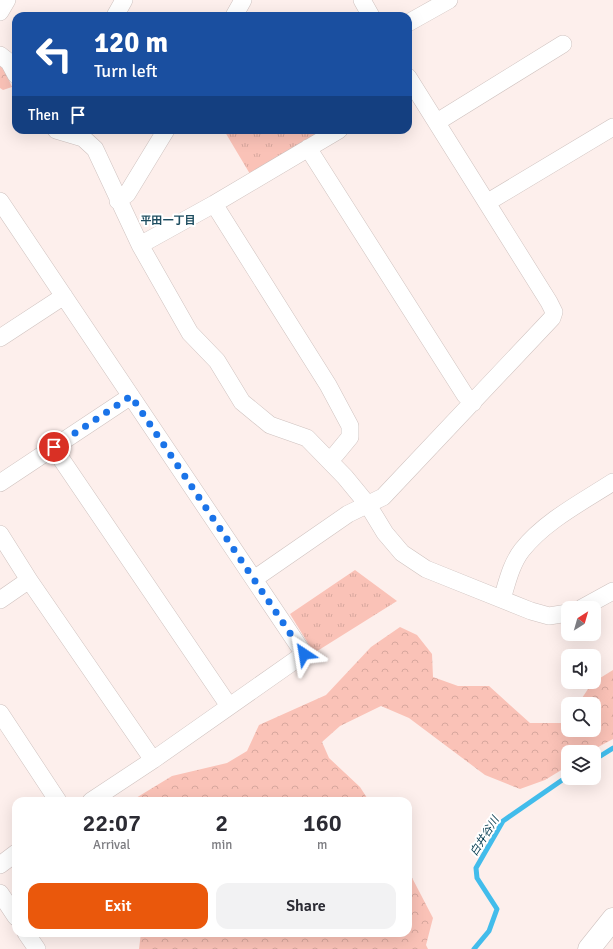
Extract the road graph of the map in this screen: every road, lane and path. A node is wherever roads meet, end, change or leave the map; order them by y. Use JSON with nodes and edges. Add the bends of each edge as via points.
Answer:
{"nodes":[{"id":1,"x":8,"y":0,"type":"edge"},
{"id":2,"x":124,"y":0,"type":"edge"},
{"id":3,"x":243,"y":0,"type":"edge"},
{"id":4,"x":362,"y":0,"type":"edge"},
{"id":5,"x":449,"y":0,"type":"edge"},
{"id":6,"x":0,"y":12,"type":"edge"},
{"id":7,"x":117,"y":12,"type":"edge"},
{"id":8,"x":236,"y":12,"type":"edge"},
{"id":9,"x":369,"y":12,"type":"edge"},
{"id":10,"x":412,"y":22,"type":"edge"},
{"id":11,"x":563,"y":44,"type":"dead end"},
{"id":12,"x":0,"y":55,"type":"edge"},
{"id":13,"x":12,"y":67,"type":"edge"},
{"id":14,"x":412,"y":87,"type":"edge"},
{"id":15,"x":437,"y":122,"type":"junction"},
{"id":16,"x":613,"y":127,"type":"edge"},
{"id":17,"x":70,"y":134,"type":"edge"},
{"id":18,"x":164,"y":134,"type":"edge"},
{"id":19,"x":332,"y":134,"type":"edge"},
{"id":20,"x":308,"y":148,"type":"junction"},
{"id":21,"x":0,"y":201,"type":"edge"},
{"id":22,"x":118,"y":201,"type":"junction"},
{"id":23,"x":488,"y":202,"type":"junction"},
{"id":24,"x":214,"y":204,"type":"junction"},
{"id":25,"x":140,"y":245,"type":"junction"},
{"id":26,"x":64,"y":296,"type":"junction"},
{"id":27,"x":0,"y":338,"type":"edge"},
{"id":28,"x":131,"y":396,"type":"junction"},
{"id":29,"x":473,"y":403,"type":"junction"},
{"id":30,"x":54,"y":447,"type":"junction"},
{"id":31,"x":329,"y":460,"type":"junction"},
{"id":32,"x":613,"y":482,"type":"edge"},
{"id":33,"x":0,"y":483,"type":"edge"},
{"id":34,"x":368,"y":505,"type":"junction"},
{"id":35,"x":0,"y":534,"type":"edge"},
{"id":36,"x":254,"y":579,"type":"junction"},
{"id":37,"x":29,"y":580,"type":"junction"},
{"id":38,"x":613,"y":591,"type":"edge"},
{"id":39,"x":502,"y":599,"type":"junction"},
{"id":40,"x":0,"y":600,"type":"edge"},
{"id":41,"x":595,"y":601,"type":"edge"},
{"id":42,"x":561,"y":614,"type":"edge"},
{"id":43,"x":229,"y":706,"type":"junction"},
{"id":44,"x":0,"y":713,"type":"edge"},
{"id":45,"x":153,"y":760,"type":"junction"},
{"id":46,"x":55,"y":797,"type":"edge"},
{"id":47,"x":98,"y":797,"type":"edge"},
{"id":48,"x":12,"y":856,"type":"edge"},
{"id":49,"x":0,"y":864,"type":"edge"},
{"id":50,"x":0,"y":893,"type":"edge"},
{"id":51,"x":12,"y":911,"type":"edge"},
{"id":52,"x":613,"y":920,"type":"edge"},
{"id":53,"x":29,"y":937,"type":"edge"},
{"id":54,"x":37,"y":949,"type":"edge"},
{"id":55,"x":589,"y":949,"type":"edge"}],
"edges":[{"from":1,"to":6,"type":"street"},
{"from":2,"to":7,"type":"street"},
{"from":3,"to":8,"type":"street"},
{"from":4,"to":9,"type":"street"},
{"from":5,"to":10,"type":"street"},
{"from":11,"to":15,"type":"street"},
{"from":12,"to":13,"type":"street"},
{"from":14,"to":15,"type":"street"},
{"from":15,"to":23,"type":"street"},
{"from":16,"to":23,"type":"street"},
{"from":17,"to":22,"type":"street","via":[[83,138],[96,149]]},
{"from":18,"to":22,"type":"street","via":[[127,194]]},
{"from":19,"to":20,"type":"street"},
{"from":20,"to":24,"type":"street"},
{"from":20,"to":29,"type":"street","via":[[465,395]]},
{"from":21,"to":26,"type":"street"},
{"from":22,"to":25,"type":"street"},
{"from":23,"to":29,"type":"street","via":[[554,312],[545,327]]},
{"from":24,"to":25,"type":"street"},
{"from":24,"to":31,"type":"street","via":[[328,385],[350,426],[350,437]]},
{"from":25,"to":31,"type":"street","via":[[190,332],[217,361],[242,402],[270,425],[307,438]]},
{"from":26,"to":27,"type":"street"},
{"from":26,"to":28,"type":"street"},
{"from":28,"to":30,"type":"street"},
{"from":28,"to":36,"type":"street"},
{"from":29,"to":34,"type":"street","via":[[383,497]]},
{"from":30,"to":33,"type":"street"},
{"from":30,"to":43,"type":"street"},
{"from":31,"to":34,"type":"street"},
{"from":32,"to":39,"type":"street","via":[[556,519],[521,551]]},
{"from":34,"to":36,"type":"street","via":[[348,514]]},
{"from":34,"to":39,"type":"street","via":[[385,533],[402,553],[426,569]]},
{"from":35,"to":37,"type":"street"},
{"from":36,"to":43,"type":"street","via":[[304,654]]},
{"from":37,"to":40,"type":"street"},
{"from":37,"to":45,"type":"street"},
{"from":38,"to":41,"type":"street"},
{"from":39,"to":42,"type":"street","via":[[549,616]]},
{"from":43,"to":45,"type":"street"},
{"from":44,"to":46,"type":"street"},
{"from":45,"to":47,"type":"street"},
{"from":48,"to":49,"type":"street"},
{"from":50,"to":51,"type":"street"},
{"from":52,"to":55,"type":"street"},
{"from":53,"to":54,"type":"street"}]}
